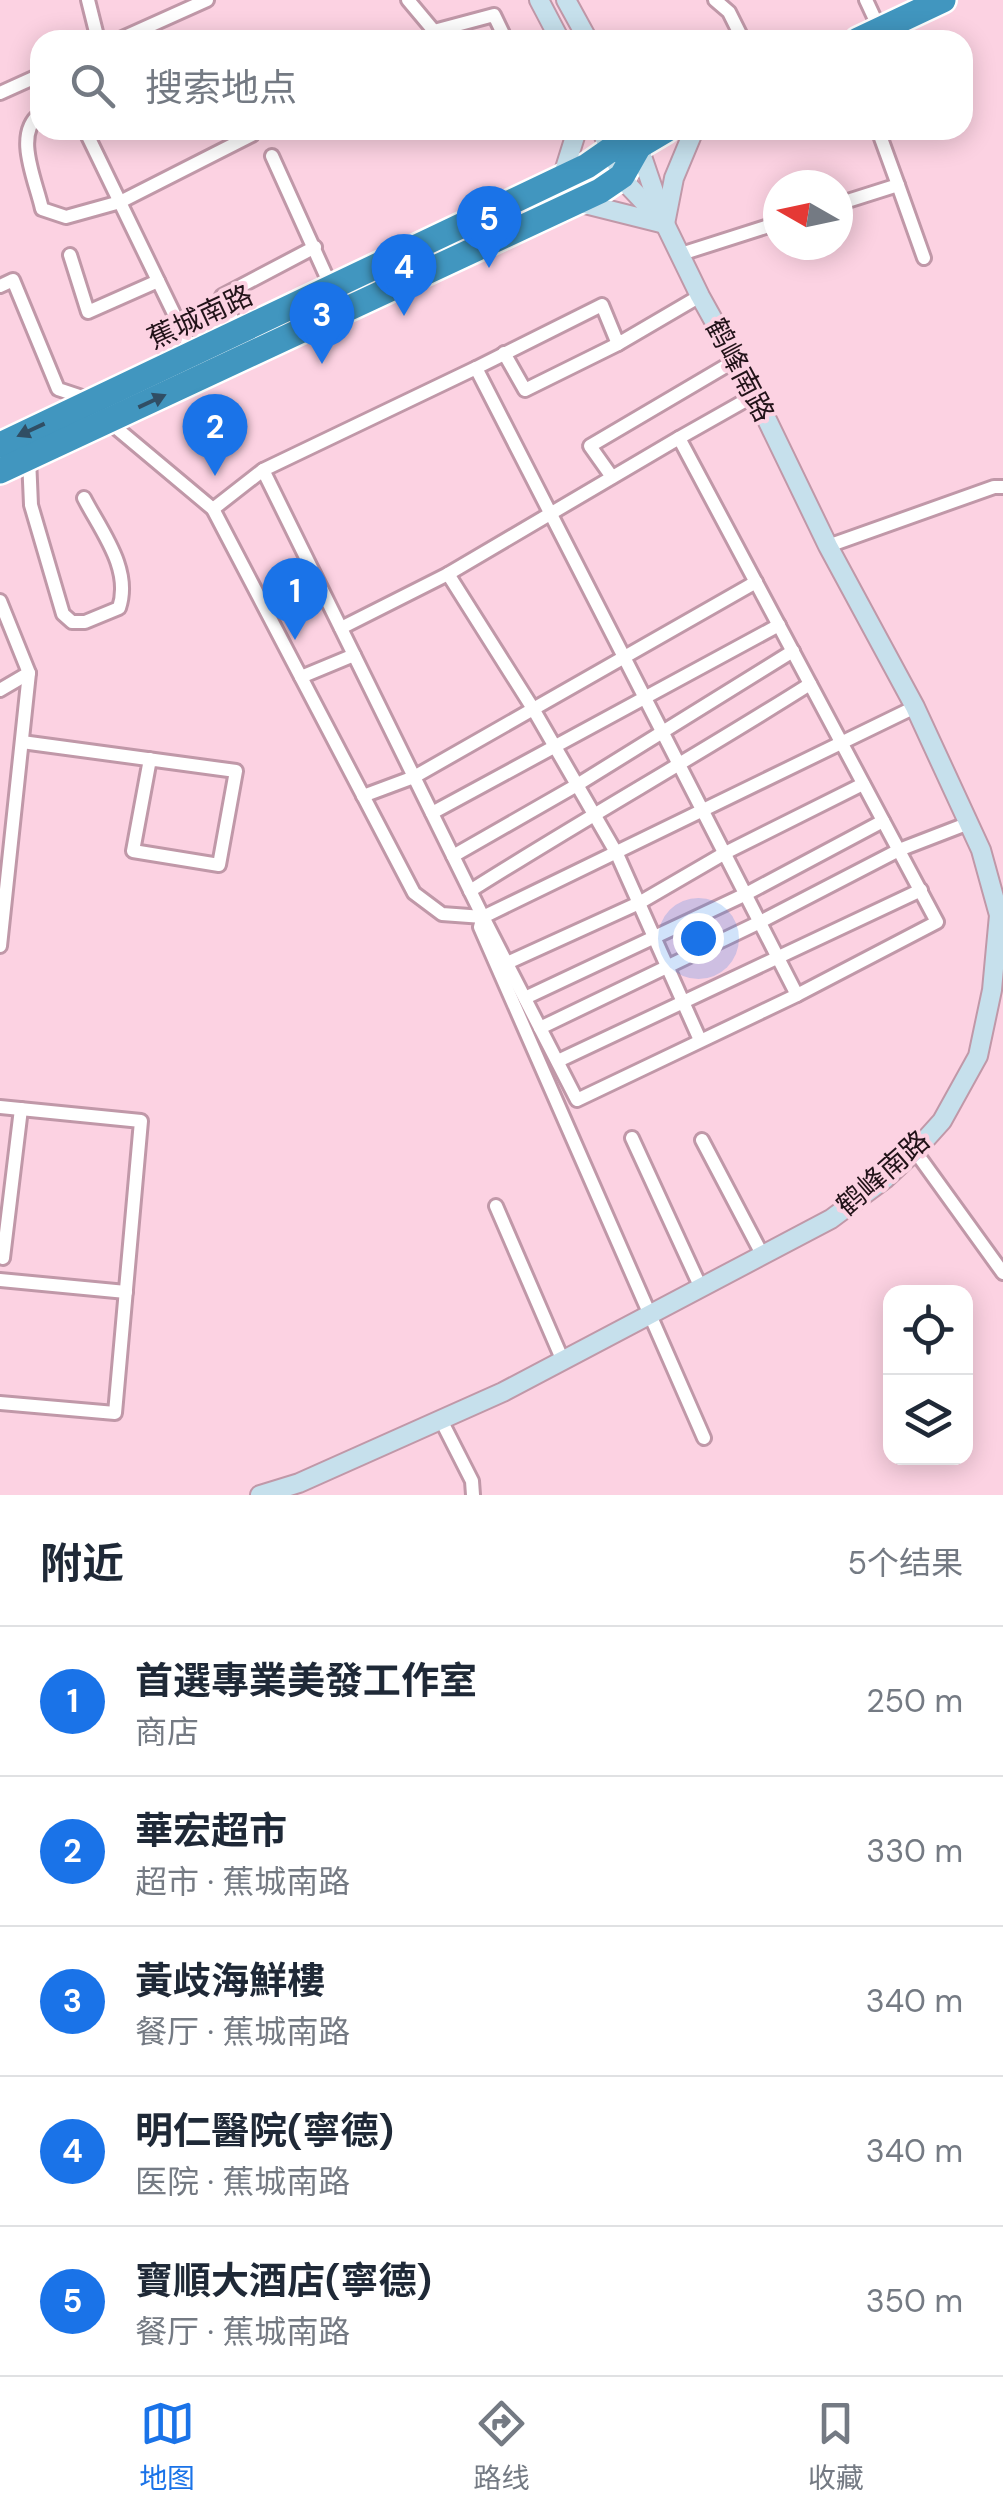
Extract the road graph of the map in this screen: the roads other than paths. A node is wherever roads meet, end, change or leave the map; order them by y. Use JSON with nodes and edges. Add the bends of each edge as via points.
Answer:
{"nodes":[{"id":1,"x":88,"y":0,"type":"edge"},
{"id":2,"x":206,"y":0,"type":"edge"},
{"id":3,"x":408,"y":0,"type":"edge"},
{"id":4,"x":539,"y":0,"type":"edge"},
{"id":5,"x":566,"y":0,"type":"edge"},
{"id":6,"x":715,"y":0,"type":"edge"},
{"id":7,"x":866,"y":0,"type":"edge"},
{"id":8,"x":944,"y":0,"type":"edge"},
{"id":9,"x":96,"y":30,"type":"edge"},
{"id":10,"x":140,"y":30,"type":"edge"},
{"id":11,"x":433,"y":30,"type":"edge"},
{"id":12,"x":438,"y":30,"type":"edge"},
{"id":13,"x":501,"y":30,"type":"edge"},
{"id":14,"x":555,"y":30,"type":"edge"},
{"id":15,"x":582,"y":30,"type":"edge"},
{"id":16,"x":738,"y":30,"type":"edge"},
{"id":17,"x":869,"y":30,"type":"edge"},
{"id":18,"x":880,"y":30,"type":"edge"},
{"id":19,"x":30,"y":80,"type":"edge"},
{"id":20,"x":0,"y":94,"type":"edge"},
{"id":21,"x":30,"y":127,"type":"edge"},
{"id":22,"x":90,"y":140,"type":"edge"},
{"id":23,"x":242,"y":140,"type":"edge"},
{"id":24,"x":575,"y":140,"type":"edge"},
{"id":25,"x":606,"y":140,"type":"edge"},
{"id":26,"x":635,"y":140,"type":"edge"},
{"id":27,"x":637,"y":140,"type":"edge"},
{"id":28,"x":690,"y":140,"type":"edge"},
{"id":29,"x":882,"y":140,"type":"edge"},
{"id":30,"x":272,"y":156,"type":"dead end"},
{"id":31,"x":622,"y":176,"type":"junction"},
{"id":32,"x":562,"y":178,"type":"junction"},
{"id":33,"x":898,"y":185,"type":"junction"},
{"id":34,"x":853,"y":199,"type":"edge"},
{"id":35,"x":120,"y":202,"type":"junction"},
{"id":36,"x":576,"y":202,"type":"junction"},
{"id":37,"x":665,"y":224,"type":"junction"},
{"id":38,"x":763,"y":228,"type":"edge"},
{"id":39,"x":314,"y":247,"type":"junction"},
{"id":40,"x":680,"y":254,"type":"junction"},
{"id":41,"x":70,"y":255,"type":"dead end"},
{"id":42,"x":924,"y":258,"type":"dead end"},
{"id":43,"x":158,"y":281,"type":"junction"},
{"id":44,"x":0,"y":286,"type":"edge"},
{"id":45,"x":332,"y":288,"type":"junction"},
{"id":46,"x":700,"y":296,"type":"junction"},
{"id":47,"x":342,"y":312,"type":"junction"},
{"id":48,"x":238,"y":332,"type":"junction"},
{"id":49,"x":618,"y":344,"type":"junction"},
{"id":50,"x":193,"y":353,"type":"junction"},
{"id":51,"x":504,"y":354,"type":"junction"},
{"id":52,"x":736,"y":360,"type":"junction"},
{"id":53,"x":476,"y":368,"type":"junction"},
{"id":54,"x":756,"y":395,"type":"junction"},
{"id":55,"x":101,"y":411,"type":"junction"},
{"id":56,"x":679,"y":438,"type":"junction"},
{"id":57,"x":0,"y":444,"type":"edge"},
{"id":58,"x":29,"y":458,"type":"junction"},
{"id":59,"x":262,"y":470,"type":"junction"},
{"id":60,"x":0,"y":471,"type":"edge"},
{"id":61,"x":612,"y":477,"type":"junction"},
{"id":62,"x":1003,"y":487,"type":"edge"},
{"id":63,"x":84,"y":498,"type":"dead end"},
{"id":64,"x":213,"y":509,"type":"junction"},
{"id":65,"x":550,"y":514,"type":"junction"},
{"id":66,"x":828,"y":546,"type":"junction"},
{"id":67,"x":448,"y":574,"type":"junction"},
{"id":68,"x":756,"y":582,"type":"junction"},
{"id":69,"x":0,"y":601,"type":"edge"},
{"id":70,"x":779,"y":626,"type":"junction"},
{"id":71,"x":341,"y":628,"type":"junction"},
{"id":72,"x":792,"y":651,"type":"junction"},
{"id":73,"x":354,"y":655,"type":"junction"},
{"id":74,"x":624,"y":658,"type":"junction"},
{"id":75,"x":29,"y":673,"type":"junction"},
{"id":76,"x":301,"y":677,"type":"junction"},
{"id":77,"x":810,"y":684,"type":"junction"},
{"id":78,"x":0,"y":690,"type":"edge"},
{"id":79,"x":644,"y":696,"type":"junction"},
{"id":80,"x":532,"y":707,"type":"junction"},
{"id":81,"x":916,"y":707,"type":"junction"},
{"id":82,"x":663,"y":733,"type":"junction"},
{"id":83,"x":840,"y":741,"type":"junction"},
{"id":84,"x":22,"y":742,"type":"junction"},
{"id":85,"x":555,"y":747,"type":"junction"},
{"id":86,"x":150,"y":759,"type":"junction"},
{"id":87,"x":680,"y":766,"type":"junction"},
{"id":88,"x":414,"y":777,"type":"junction"},
{"id":89,"x":864,"y":784,"type":"junction"},
{"id":90,"x":578,"y":786,"type":"junction"},
{"id":91,"x":363,"y":796,"type":"junction"},
{"id":92,"x":704,"y":812,"type":"junction"},
{"id":93,"x":432,"y":813,"type":"junction"},
{"id":94,"x":594,"y":813,"type":"junction"},
{"id":95,"x":883,"y":821,"type":"junction"},
{"id":96,"x":968,"y":823,"type":"junction"},
{"id":97,"x":899,"y":850,"type":"junction"},
{"id":98,"x":725,"y":853,"type":"junction"},
{"id":99,"x":618,"y":854,"type":"junction"},
{"id":100,"x":453,"y":856,"type":"junction"},
{"id":101,"x":920,"y":890,"type":"junction"},
{"id":102,"x":470,"y":891,"type":"junction"},
{"id":103,"x":746,"y":894,"type":"junction"},
{"id":104,"x":639,"y":902,"type":"junction"},
{"id":105,"x":482,"y":917,"type":"junction"},
{"id":106,"x":760,"y":922,"type":"junction"},
{"id":107,"x":654,"y":937,"type":"junction"},
{"id":108,"x":0,"y":946,"type":"edge"},
{"id":109,"x":779,"y":959,"type":"junction"},
{"id":110,"x":507,"y":963,"type":"junction"},
{"id":111,"x":667,"y":965,"type":"junction"},
{"id":112,"x":798,"y":995,"type":"junction"},
{"id":113,"x":524,"y":998,"type":"junction"},
{"id":114,"x":683,"y":1002,"type":"junction"},
{"id":115,"x":540,"y":1028,"type":"junction"},
{"id":116,"x":700,"y":1040,"type":"junction"},
{"id":117,"x":558,"y":1061,"type":"junction"},
{"id":118,"x":0,"y":1107,"type":"edge"},
{"id":119,"x":21,"y":1109,"type":"junction"},
{"id":120,"x":632,"y":1138,"type":"dead end"},
{"id":121,"x":702,"y":1140,"type":"dead end"},
{"id":122,"x":915,"y":1151,"type":"junction"},
{"id":123,"x":496,"y":1206,"type":"dead end"},
{"id":124,"x":763,"y":1256,"type":"junction"},
{"id":125,"x":0,"y":1257,"type":"edge"},
{"id":126,"x":1003,"y":1272,"type":"edge"},
{"id":127,"x":0,"y":1280,"type":"edge"},
{"id":128,"x":701,"y":1288,"type":"junction"},
{"id":129,"x":126,"y":1292,"type":"junction"},
{"id":130,"x":649,"y":1316,"type":"junction"},
{"id":131,"x":563,"y":1361,"type":"junction"},
{"id":132,"x":0,"y":1403,"type":"edge"},
{"id":133,"x":441,"y":1420,"type":"junction"},
{"id":134,"x":704,"y":1438,"type":"dead end"},
{"id":135,"x":260,"y":1495,"type":"edge"},
{"id":136,"x":473,"y":1495,"type":"edge"}],
"edges":[{"from":1,"to":9,"type":"street"},
{"from":2,"to":10,"type":"street"},
{"from":3,"to":11,"type":"street"},
{"from":4,"to":14,"type":"street"},
{"from":5,"to":15,"type":"street"},
{"from":6,"to":16,"type":"street"},
{"from":7,"to":17,"type":"street"},
{"from":8,"to":18,"type":"highway"},
{"from":12,"to":13,"type":"street","via":[[494,15]]},
{"from":19,"to":20,"type":"street"},
{"from":21,"to":35,"type":"street","via":[[26,140],[42,209],[66,217]]},
{"from":22,"to":35,"type":"street"},
{"from":23,"to":35,"type":"street"},
{"from":24,"to":32,"type":"street"},
{"from":25,"to":31,"type":"street"},
{"from":25,"to":32,"type":"highway","name":"蕉城南路","via":[[587,166]]},
{"from":26,"to":31,"type":"highway"},
{"from":27,"to":37,"type":"street"},
{"from":28,"to":37,"type":"street"},
{"from":29,"to":33,"type":"street"},
{"from":30,"to":39,"type":"street"},
{"from":31,"to":36,"type":"highway","name":"蕉城南路"},
{"from":31,"to":37,"type":"street"},
{"from":32,"to":45,"type":"highway","name":"蕉城南路"},
{"from":33,"to":34,"type":"street"},
{"from":33,"to":42,"type":"street"},
{"from":35,"to":43,"type":"street"},
{"from":36,"to":37,"type":"street"},
{"from":36,"to":47,"type":"highway","name":"蕉城南路"},
{"from":37,"to":40,"type":"street","name":"鹤峰南路"},
{"from":38,"to":40,"type":"street"},
{"from":39,"to":45,"type":"street"},
{"from":39,"to":48,"type":"street","via":[[222,296]]},
{"from":40,"to":46,"type":"street","name":"鹤峰南路"},
{"from":41,"to":43,"type":"street","via":[[88,312]]},
{"from":43,"to":50,"type":"street"},
{"from":44,"to":55,"type":"street","via":[[13,280],[58,389]]},
{"from":45,"to":47,"type":"street"},
{"from":45,"to":48,"type":"highway","name":"蕉城南路"},
{"from":46,"to":49,"type":"street"},
{"from":46,"to":52,"type":"street","name":"鹤峰南路"},
{"from":55,"to":47,"type":"highway","name":"蕉城南路","one_way":true},
{"from":48,"to":50,"type":"highway","name":"蕉城南路"},
{"from":49,"to":51,"type":"street","via":[[525,390]]},
{"from":49,"to":51,"type":"street","via":[[602,304]]},
{"from":50,"to":55,"type":"highway","name":"蕉城南路"},
{"from":51,"to":53,"type":"street"},
{"from":52,"to":54,"type":"street","name":"鹤峰南路"},
{"from":52,"to":61,"type":"street","via":[[590,446]]},
{"from":53,"to":59,"type":"street"},
{"from":53,"to":65,"type":"street"},
{"from":54,"to":56,"type":"street"},
{"from":54,"to":66,"type":"street","name":"鹤峰南路"},
{"from":55,"to":57,"type":"highway","name":"蕉城南路","one_way":true},
{"from":55,"to":58,"type":"highway","name":"蕉城南路"},
{"from":55,"to":64,"type":"street"},
{"from":56,"to":61,"type":"street"},
{"from":56,"to":68,"type":"street"},
{"from":58,"to":60,"type":"highway","name":"蕉城南路"},
{"from":58,"to":63,"type":"street","via":[[31,505],[62,614],[72,622],[119,608],[126,588]]},
{"from":59,"to":64,"type":"street"},
{"from":59,"to":71,"type":"street"},
{"from":61,"to":65,"type":"street"},
{"from":62,"to":66,"type":"street"},
{"from":64,"to":76,"type":"street"},
{"from":65,"to":67,"type":"street"},
{"from":65,"to":74,"type":"street"},
{"from":66,"to":81,"type":"street","name":"鹤峰南路"},
{"from":67,"to":71,"type":"street"},
{"from":67,"to":80,"type":"street"},
{"from":68,"to":70,"type":"street"},
{"from":68,"to":74,"type":"street"},
{"from":69,"to":75,"type":"street"},
{"from":70,"to":72,"type":"street"},
{"from":70,"to":79,"type":"street"},
{"from":71,"to":73,"type":"street"},
{"from":72,"to":77,"type":"street"},
{"from":72,"to":82,"type":"street"},
{"from":73,"to":76,"type":"street"},
{"from":73,"to":88,"type":"street"},
{"from":74,"to":79,"type":"street"},
{"from":74,"to":80,"type":"street"},
{"from":75,"to":78,"type":"street"},
{"from":75,"to":84,"type":"street"},
{"from":76,"to":91,"type":"street"},
{"from":77,"to":83,"type":"street"},
{"from":77,"to":87,"type":"street"},
{"from":79,"to":82,"type":"street"},
{"from":79,"to":85,"type":"street"},
{"from":80,"to":85,"type":"street"},
{"from":80,"to":88,"type":"street"},
{"from":81,"to":83,"type":"street"},
{"from":81,"to":96,"type":"street","name":"鹤峰南路"},
{"from":82,"to":87,"type":"street"},
{"from":82,"to":90,"type":"street"},
{"from":83,"to":89,"type":"street"},
{"from":83,"to":92,"type":"street"},
{"from":84,"to":86,"type":"street"},
{"from":84,"to":108,"type":"street"},
{"from":85,"to":90,"type":"street"},
{"from":85,"to":93,"type":"street"},
{"from":86,"to":86,"type":"street","via":[[236,771],[219,866],[133,851]]},
{"from":87,"to":92,"type":"street"},
{"from":87,"to":94,"type":"street"},
{"from":88,"to":91,"type":"street"},
{"from":88,"to":93,"type":"street"},
{"from":89,"to":95,"type":"street"},
{"from":89,"to":98,"type":"street"},
{"from":90,"to":94,"type":"street"},
{"from":90,"to":100,"type":"street"},
{"from":91,"to":105,"type":"street","via":[[414,893],[442,914]]},
{"from":92,"to":98,"type":"street"},
{"from":92,"to":99,"type":"street"},
{"from":93,"to":100,"type":"street"},
{"from":94,"to":99,"type":"street"},
{"from":94,"to":102,"type":"street"},
{"from":95,"to":97,"type":"street"},
{"from":95,"to":103,"type":"street"},
{"from":96,"to":97,"type":"street"},
{"from":96,"to":122,"type":"street","name":"鹤峰南路","via":[[999,915],[992,990],[978,1056],[942,1120]]},
{"from":97,"to":101,"type":"street"},
{"from":97,"to":106,"type":"street"},
{"from":98,"to":103,"type":"street"},
{"from":98,"to":104,"type":"street"},
{"from":99,"to":104,"type":"street"},
{"from":99,"to":105,"type":"street"},
{"from":100,"to":102,"type":"street"},
{"from":101,"to":109,"type":"street"},
{"from":101,"to":112,"type":"street","via":[[937,922]]},
{"from":102,"to":105,"type":"street"},
{"from":103,"to":106,"type":"street"},
{"from":103,"to":107,"type":"street"},
{"from":104,"to":107,"type":"street"},
{"from":104,"to":110,"type":"street"},
{"from":105,"to":110,"type":"street"},
{"from":105,"to":130,"type":"street","via":[[480,927]]},
{"from":106,"to":109,"type":"street"},
{"from":106,"to":111,"type":"street"},
{"from":107,"to":111,"type":"street"},
{"from":107,"to":113,"type":"street"},
{"from":109,"to":112,"type":"street"},
{"from":109,"to":114,"type":"street"},
{"from":110,"to":113,"type":"street"},
{"from":111,"to":114,"type":"street"},
{"from":111,"to":115,"type":"street"},
{"from":112,"to":116,"type":"street"},
{"from":113,"to":115,"type":"street"},
{"from":114,"to":116,"type":"street"},
{"from":114,"to":117,"type":"street"},
{"from":115,"to":117,"type":"street"},
{"from":116,"to":117,"type":"street","via":[[577,1100]]},
{"from":118,"to":119,"type":"street"},
{"from":119,"to":125,"type":"street"},
{"from":119,"to":129,"type":"street","via":[[141,1120]]},
{"from":120,"to":128,"type":"street"},
{"from":121,"to":124,"type":"street"},
{"from":122,"to":124,"type":"street","name":"鹤峰南路","via":[[831,1219]]},
{"from":122,"to":126,"type":"street"},
{"from":123,"to":131,"type":"street"},
{"from":124,"to":128,"type":"street","name":"鹤峰南路"},
{"from":127,"to":129,"type":"street"},
{"from":128,"to":130,"type":"street","name":"鹤峰南路"},
{"from":129,"to":132,"type":"street","via":[[116,1413]]},
{"from":130,"to":131,"type":"street","name":"鹤峰南路"},
{"from":130,"to":134,"type":"street"},
{"from":131,"to":133,"type":"street","name":"鹤峰南路"},
{"from":133,"to":135,"type":"street","name":"鹤峰南路"},
{"from":133,"to":136,"type":"street"}]}
